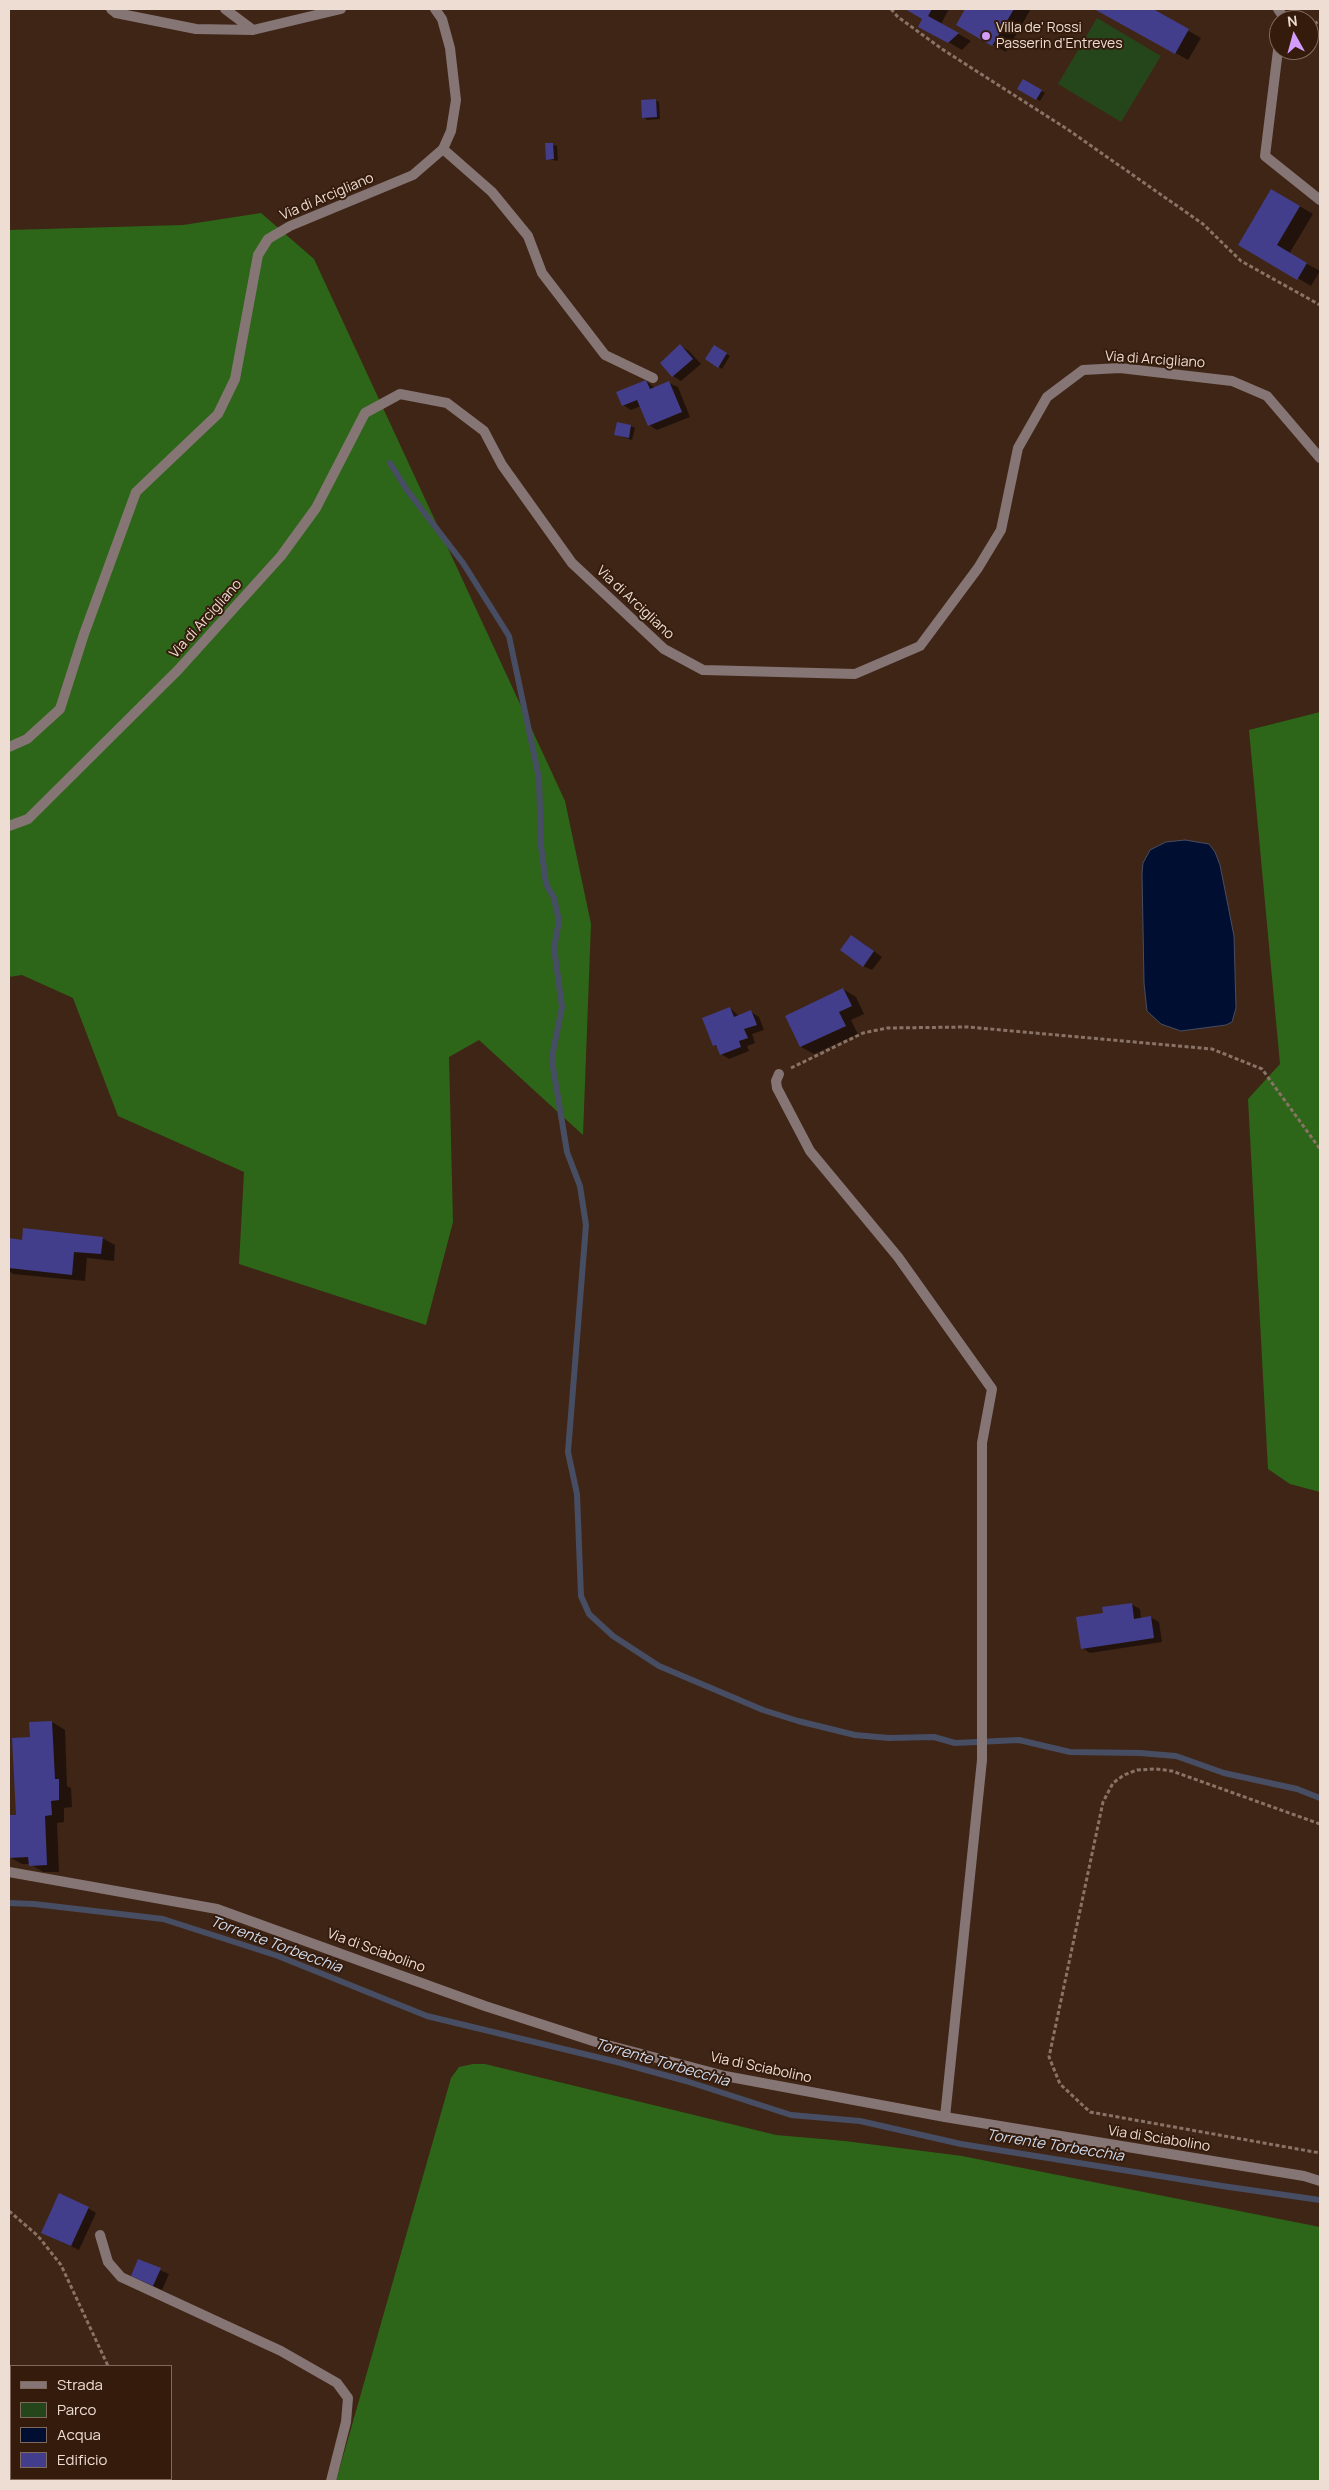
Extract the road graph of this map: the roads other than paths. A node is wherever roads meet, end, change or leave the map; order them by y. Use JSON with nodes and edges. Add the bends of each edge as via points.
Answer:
{"nodes":[{"id":1,"x":112,"y":9,"type":"edge"},
{"id":2,"x":225,"y":9,"type":"edge"},
{"id":3,"x":342,"y":9,"type":"edge"},
{"id":4,"x":436,"y":9,"type":"edge"},
{"id":5,"x":253,"y":30,"type":"junction"},
{"id":6,"x":1277,"y":60,"type":"edge"},
{"id":7,"x":443,"y":149,"type":"junction"},
{"id":8,"x":1320,"y":200,"type":"edge"},
{"id":9,"x":653,"y":378,"type":"dead end"},
{"id":10,"x":1320,"y":458,"type":"edge"},
{"id":11,"x":9,"y":747,"type":"edge"},
{"id":12,"x":9,"y":826,"type":"edge"},
{"id":13,"x":779,"y":1074,"type":"road end"},
{"id":14,"x":9,"y":1872,"type":"edge"},
{"id":15,"x":944,"y":2117,"type":"junction"},
{"id":16,"x":1320,"y":2181,"type":"edge"},
{"id":17,"x":100,"y":2235,"type":"dead end"},
{"id":18,"x":331,"y":2481,"type":"edge"}],
"edges":[{"from":1,"to":5,"type":"street","via":[[116,13],[196,29]]},
{"from":2,"to":5,"type":"street"},
{"from":3,"to":5,"type":"street"},
{"from":4,"to":7,"type":"street","name":"Via di Arcigliano","via":[[450,48],[456,100],[451,131]]},
{"from":6,"to":8,"type":"street","via":[[1265,156]]},
{"from":7,"to":9,"type":"street","via":[[492,192],[528,236],[542,273],[605,355]]},
{"from":7,"to":11,"type":"street","name":"Via di Arcigliano","via":[[413,175],[290,226],[268,239],[258,255],[235,379],[218,414],[136,492],[60,708],[27,739]]},
{"from":10,"to":12,"type":"street","name":"Via di Arcigliano","via":[[1267,396],[1232,381],[1120,368],[1083,370],[1047,397],[1018,448],[1002,530],[920,646],[855,674],[703,670],[664,649],[572,563],[502,465],[484,431],[447,403],[400,394],[364,412],[316,508],[280,556],[178,670],[28,819]]},
{"from":13,"to":15,"type":"street","via":[[777,1088],[810,1152],[898,1257],[992,1389],[982,1443],[982,1760]]},
{"from":14,"to":15,"type":"street","name":"Via di Sciabolino","via":[[217,1909],[485,2006],[596,2042],[725,2076]]},
{"from":15,"to":16,"type":"street","name":"Via di Sciabolino"},
{"from":17,"to":18,"type":"street","via":[[108,2262],[121,2277],[281,2351],[338,2383],[348,2398],[346,2422]]}]}
